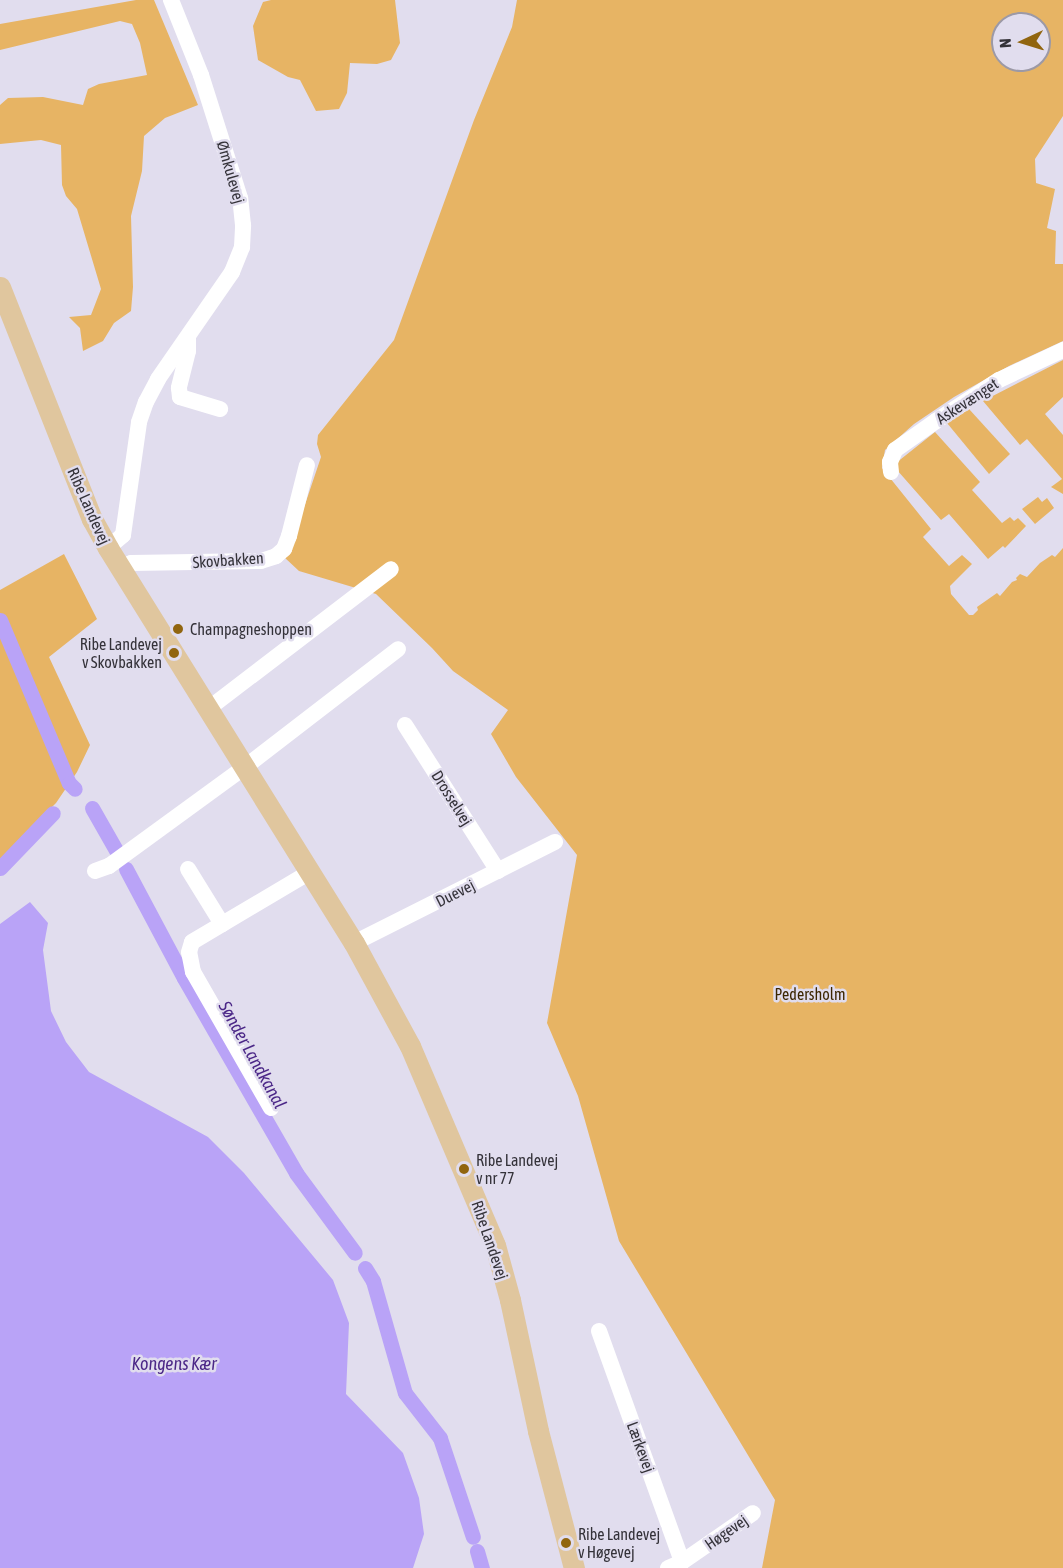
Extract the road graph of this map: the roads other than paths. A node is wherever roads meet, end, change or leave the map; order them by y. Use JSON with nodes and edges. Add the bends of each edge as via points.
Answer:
{"nodes":[{"id":1,"x":171,"y":0,"type":"edge"},
{"id":2,"x":0,"y":287,"type":"edge"},
{"id":3,"x":188,"y":338,"type":"junction"},
{"id":4,"x":1063,"y":350,"type":"edge"},
{"id":5,"x":219,"y":409,"type":"dead end"},
{"id":6,"x":307,"y":465,"type":"dead end"},
{"id":7,"x":891,"y":472,"type":"dead end"},
{"id":8,"x":108,"y":548,"type":"junction"},
{"id":9,"x":120,"y":568,"type":"junction"},
{"id":10,"x":391,"y":569,"type":"dead end"},
{"id":11,"x":398,"y":649,"type":"dead end"},
{"id":12,"x":208,"y":709,"type":"junction"},
{"id":13,"x":405,"y":724,"type":"dead end"},
{"id":14,"x":246,"y":767,"type":"junction"},
{"id":15,"x":555,"y":842,"type":"dead end"},
{"id":16,"x":188,"y":869,"type":"dead end"},
{"id":17,"x":95,"y":871,"type":"dead end"},
{"id":18,"x":498,"y":871,"type":"junction"},
{"id":19,"x":310,"y":872,"type":"junction"},
{"id":20,"x":222,"y":924,"type":"junction"},
{"id":21,"x":354,"y":943,"type":"junction"},
{"id":22,"x":271,"y":1108,"type":"dead end"},
{"id":23,"x":599,"y":1331,"type":"dead end"},
{"id":24,"x":753,"y":1513,"type":"dead end"},
{"id":25,"x":675,"y":1565,"type":"edge"},
{"id":26,"x":574,"y":1568,"type":"edge"}],
"edges":[{"from":1,"to":3,"type":"street","name":"Ømkulevej","via":[[201,75],[240,198],[243,225],[242,247],[232,272]]},
{"from":2,"to":8,"type":"main road","name":"Ribe Landevej","via":[[92,519]]},
{"from":3,"to":5,"type":"street","name":"Ømkulevej","via":[[180,397]]},
{"from":3,"to":8,"type":"street","name":"Ømkulevej","via":[[146,402],[139,422],[123,535]]},
{"from":4,"to":7,"type":"street","name":"Askevænget","via":[[999,380],[895,450]]},
{"from":6,"to":9,"type":"street","name":"Skovbakken","via":[[289,536],[276,556],[250,561],[131,563]]},
{"from":8,"to":9,"type":"main road","name":"Ribe Landevej"},
{"from":9,"to":12,"type":"main road","name":"Ribe Landevej"},
{"from":10,"to":12,"type":"street"},
{"from":11,"to":14,"type":"street"},
{"from":12,"to":14,"type":"main road","name":"Ribe Landevej"},
{"from":13,"to":18,"type":"street","name":"Drosselvej"},
{"from":14,"to":17,"type":"street","via":[[109,866]]},
{"from":14,"to":19,"type":"main road","name":"Ribe Landevej"},
{"from":15,"to":18,"type":"street","name":"Duevej"},
{"from":16,"to":20,"type":"street"},
{"from":18,"to":21,"type":"street","name":"Duevej"},
{"from":19,"to":20,"type":"street"},
{"from":19,"to":21,"type":"main road","name":"Ribe Landevej"},
{"from":20,"to":22,"type":"street","via":[[192,942],[189,952],[193,972]]},
{"from":21,"to":26,"type":"main road","name":"Ribe Landevej","via":[[410,1046],[495,1245]]},
{"from":23,"to":25,"type":"street","name":"Lærkevej"},
{"from":24,"to":25,"type":"street","name":"Høgevej"}]}
